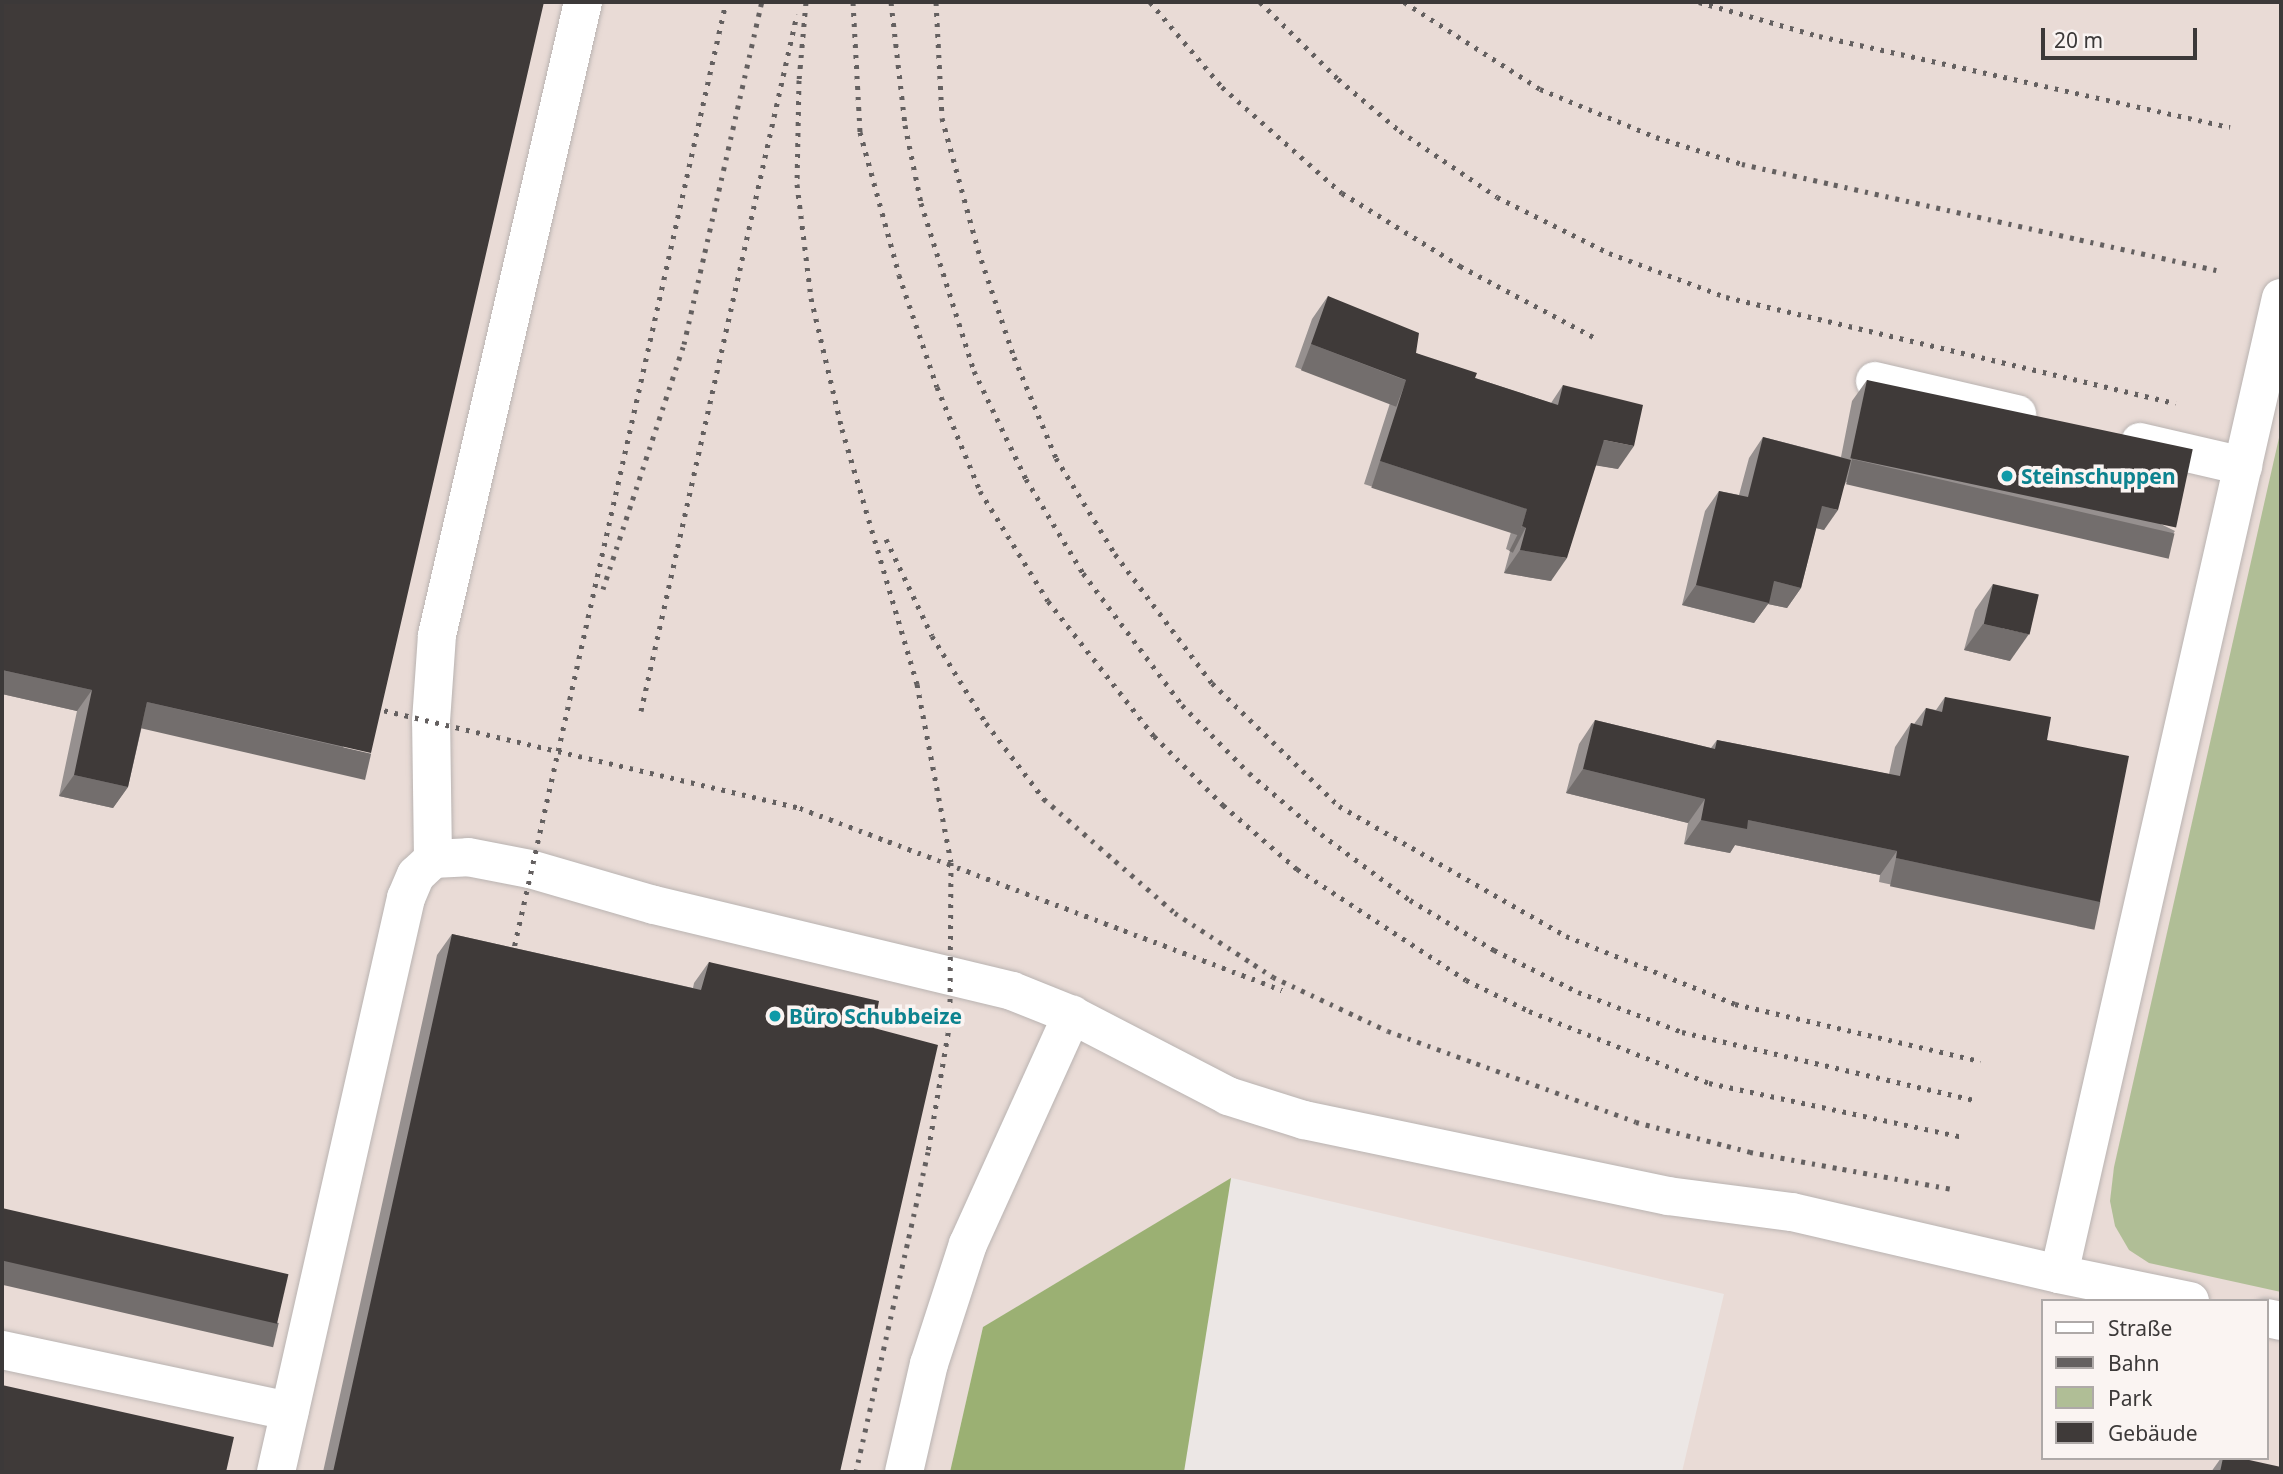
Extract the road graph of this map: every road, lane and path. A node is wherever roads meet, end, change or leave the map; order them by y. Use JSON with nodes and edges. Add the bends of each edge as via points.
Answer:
{"nodes":[{"id":1,"x":583,"y":2,"type":"edge"},
{"id":2,"x":2281,"y":298,"type":"edge"},
{"id":3,"x":1875,"y":381,"type":"edge"},
{"id":4,"x":2052,"y":422,"type":"edge"},
{"id":5,"x":2107,"y":434,"type":"edge"},
{"id":6,"x":2243,"y":466,"type":"junction"},
{"id":7,"x":433,"y":859,"type":"junction"},
{"id":8,"x":1072,"y":1015,"type":"junction"},
{"id":9,"x":2059,"y":1274,"type":"junction"},
{"id":10,"x":2180,"y":1299,"type":"edge"},
{"id":11,"x":2,"y":1350,"type":"edge"},
{"id":12,"x":290,"y":1411,"type":"junction"},
{"id":13,"x":276,"y":1472,"type":"edge"},
{"id":14,"x":904,"y":1472,"type":"edge"}],
"edges":[{"from":1,"to":7,"type":"lane","via":[[437,635],[430,721]]},
{"from":2,"to":6,"type":"lane"},
{"from":3,"to":4,"type":"lane"},
{"from":5,"to":6,"type":"lane"},
{"from":6,"to":9,"type":"lane"},
{"from":7,"to":8,"type":"lane","via":[[468,857],[530,869],[654,905],[1012,991]]},
{"from":7,"to":12,"type":"lane","via":[[416,875],[406,898]]},
{"from":8,"to":9,"type":"lane","via":[[1228,1096],[1304,1120],[1668,1196],[1792,1212]]},
{"from":8,"to":14,"type":"lane","via":[[968,1244],[929,1364]]},
{"from":9,"to":10,"type":"lane"},
{"from":11,"to":12,"type":"lane"},
{"from":12,"to":13,"type":"lane"}]}
